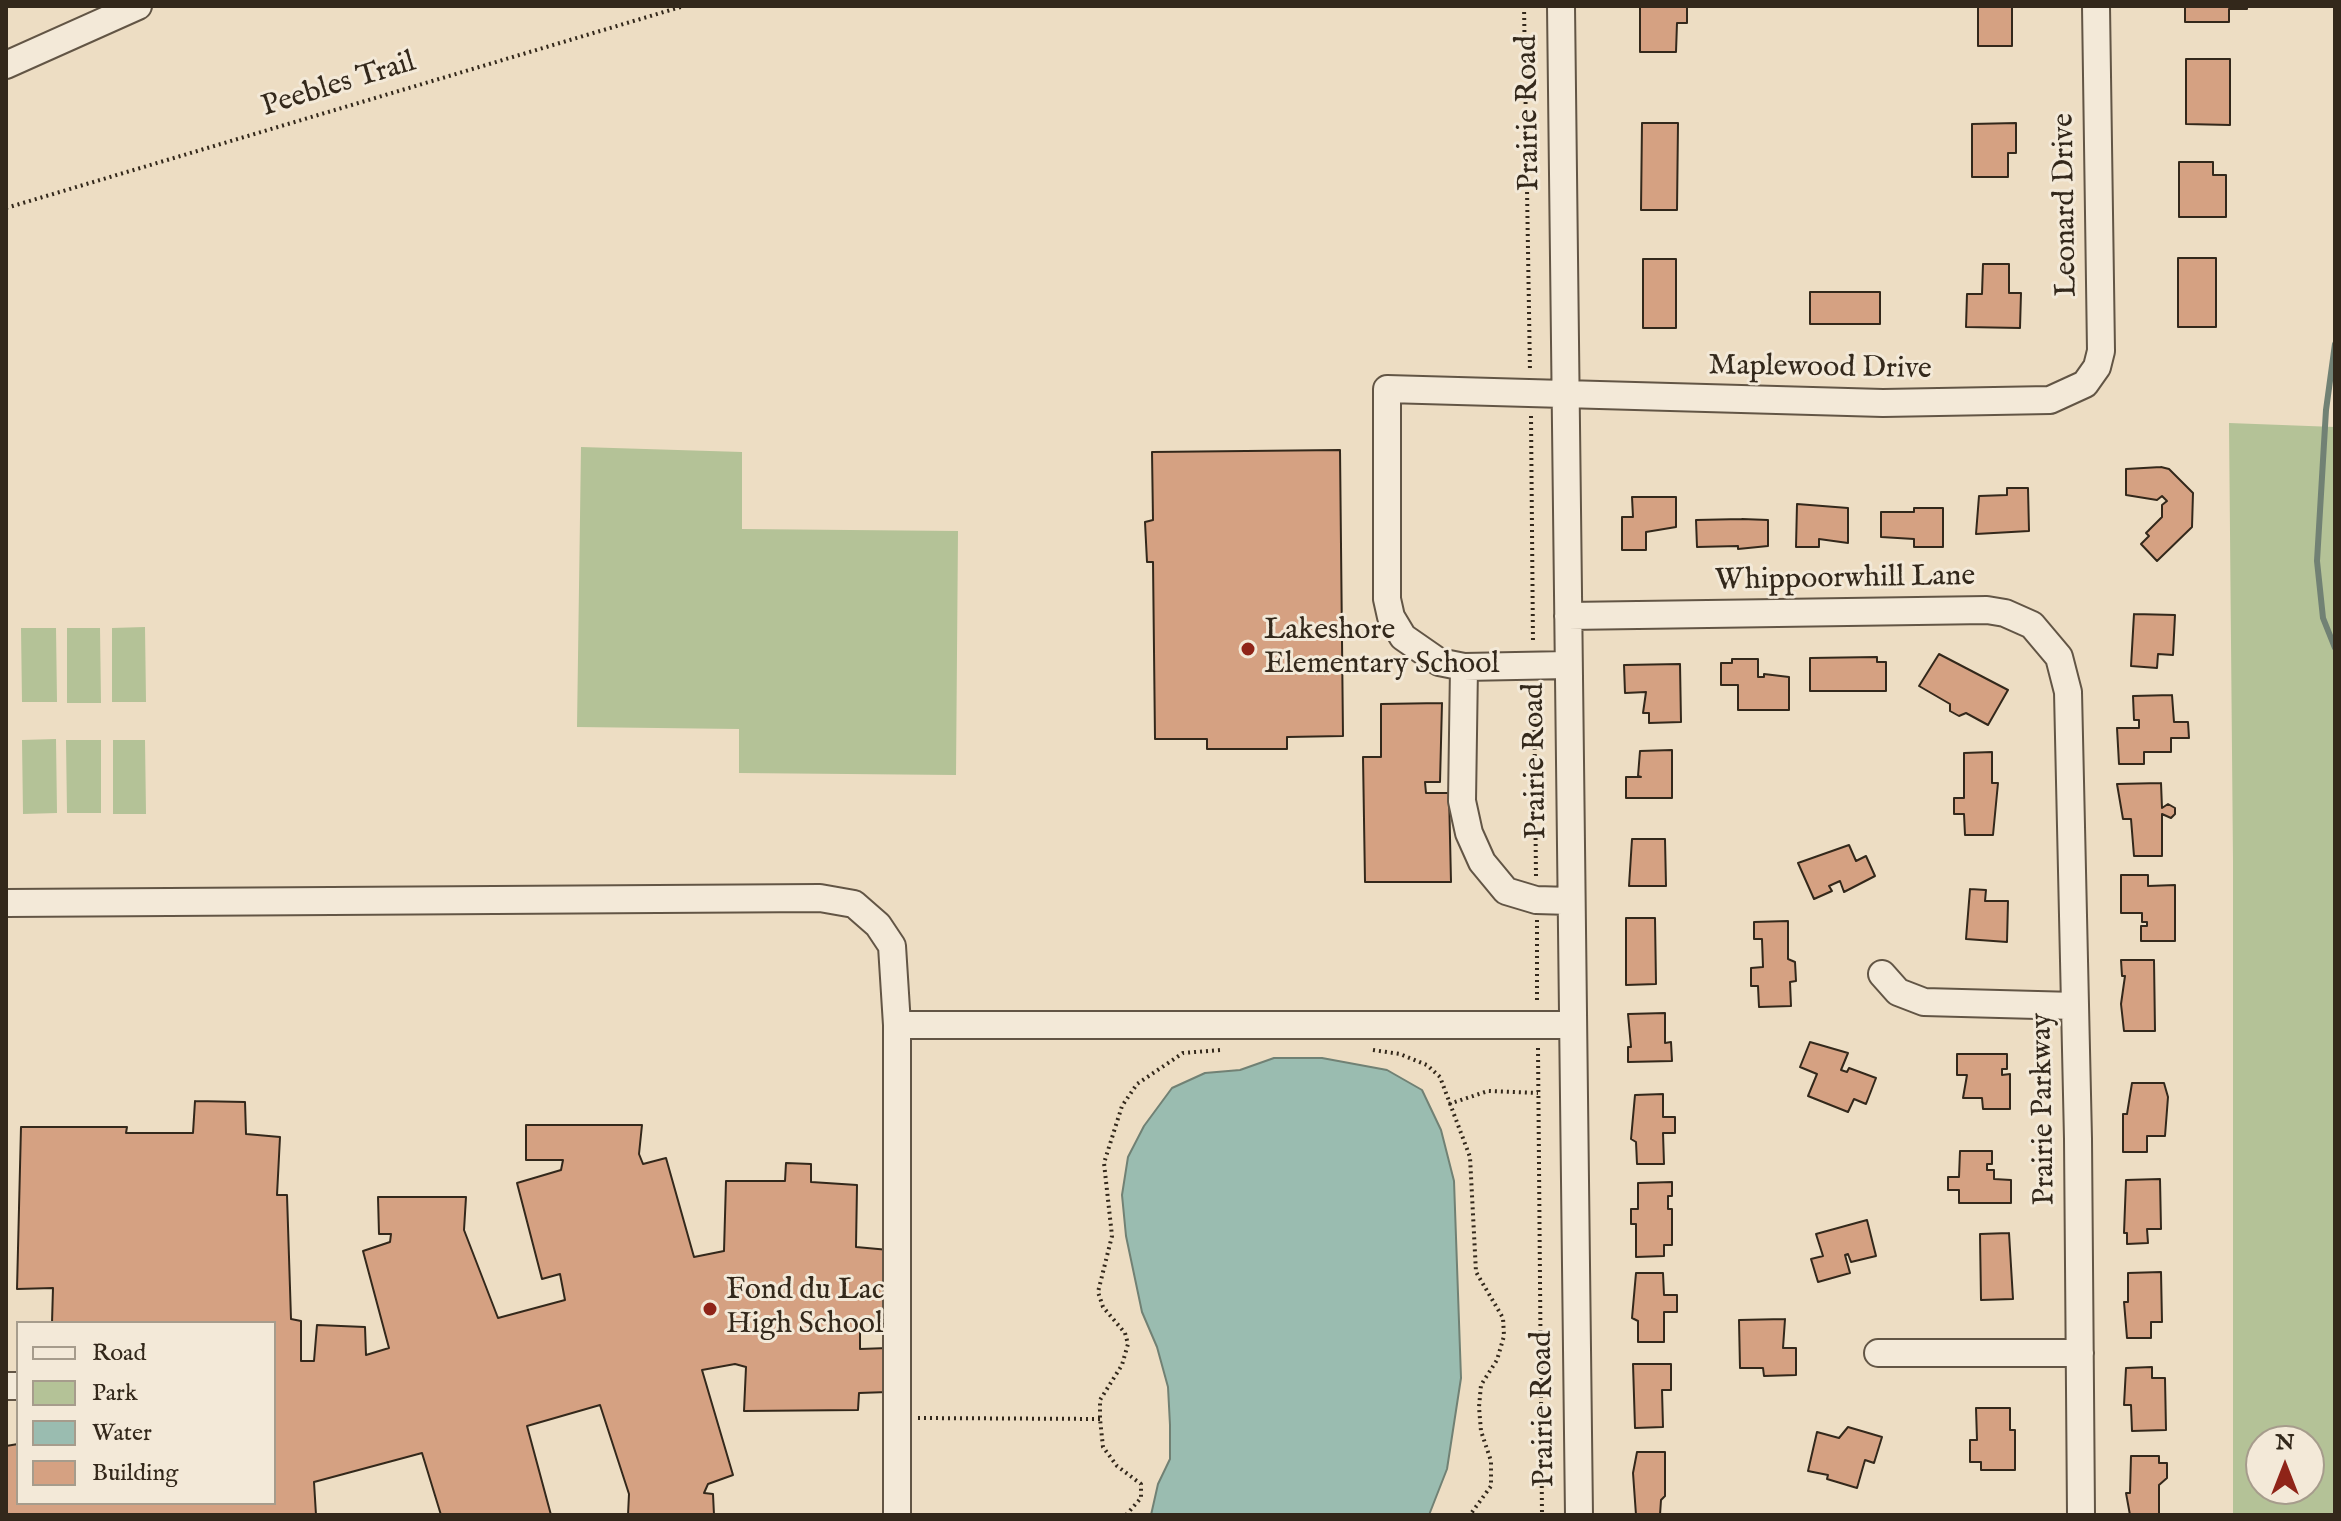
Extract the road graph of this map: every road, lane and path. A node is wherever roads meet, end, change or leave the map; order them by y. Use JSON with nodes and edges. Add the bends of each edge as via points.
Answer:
{"nodes":[{"id":1,"x":138,"y":6,"type":"edge"},
{"id":2,"x":684,"y":6,"type":"edge"},
{"id":3,"x":1524,"y":6,"type":"edge"},
{"id":4,"x":1561,"y":6,"type":"edge"},
{"id":5,"x":2096,"y":6,"type":"edge"},
{"id":6,"x":6,"y":65,"type":"edge"},
{"id":7,"x":6,"y":208,"type":"edge"},
{"id":8,"x":2073,"y":392,"type":"joint"},
{"id":9,"x":1530,"y":393,"type":"junction"},
{"id":10,"x":1566,"y":394,"type":"junction"},
{"id":11,"x":1568,"y":616,"type":"junction"},
{"id":12,"x":1534,"y":665,"type":"junction"},
{"id":13,"x":1568,"y":665,"type":"junction"},
{"id":14,"x":1464,"y":667,"type":"junction"},
{"id":15,"x":2068,"y":702,"type":"joint"},
{"id":16,"x":1536,"y":900,"type":"junction"},
{"id":17,"x":1571,"y":901,"type":"junction"},
{"id":18,"x":6,"y":903,"type":"edge"},
{"id":19,"x":1882,"y":974,"type":"dead end"},
{"id":20,"x":2075,"y":1006,"type":"junction"},
{"id":21,"x":897,"y":1025,"type":"junction"},
{"id":22,"x":1538,"y":1025,"type":"junction"},
{"id":23,"x":1573,"y":1025,"type":"junction"},
{"id":24,"x":1368,"y":1049,"type":"dead end"},
{"id":25,"x":1222,"y":1050,"type":"dead end"},
{"id":26,"x":1538,"y":1093,"type":"junction"},
{"id":27,"x":1449,"y":1104,"type":"junction"},
{"id":28,"x":1878,"y":1353,"type":"dead end"},
{"id":29,"x":2080,"y":1353,"type":"junction"},
{"id":30,"x":896,"y":1418,"type":"junction"},
{"id":31,"x":1100,"y":1419,"type":"junction"},
{"id":32,"x":897,"y":1515,"type":"edge"},
{"id":33,"x":1126,"y":1515,"type":"edge"},
{"id":34,"x":1470,"y":1515,"type":"edge"},
{"id":35,"x":1542,"y":1515,"type":"edge"},
{"id":36,"x":1579,"y":1515,"type":"edge"},
{"id":37,"x":2081,"y":1515,"type":"edge"}],
"edges":[{"from":1,"to":6,"type":"street"},
{"from":2,"to":7,"type":"path","name":"Peebles Trail"},
{"from":3,"to":9,"type":"path"},
{"from":4,"to":10,"type":"street","name":"Prairie Road"},
{"from":5,"to":8,"type":"street","name":"Leonard Drive","via":[[2101,351],[2091,378]]},
{"from":8,"to":10,"type":"street","name":"Maplewood Drive","via":[[2050,400],[1883,403]]},
{"from":9,"to":10,"type":"street","name":"Maplewood Drive"},
{"from":9,"to":12,"type":"path"},
{"from":9,"to":14,"type":"street","name":"Maplewood Drive","via":[[1387,389],[1387,599],[1403,637],[1439,662]]},
{"from":10,"to":11,"type":"street","name":"Prairie Road"},
{"from":11,"to":13,"type":"street","name":"Prairie Road"},
{"from":11,"to":15,"type":"street","name":"Whippoorwhill Lane","via":[[1999,611],[2032,625],[2049,642],[2063,668]]},
{"from":12,"to":13,"type":"street"},
{"from":12,"to":14,"type":"street"},
{"from":12,"to":16,"type":"path"},
{"from":13,"to":17,"type":"street","name":"Prairie Road"},
{"from":14,"to":16,"type":"street","via":[[1462,801],[1469,833],[1482,862],[1506,891]]},
{"from":15,"to":20,"type":"street","name":"Prairie Parkway"},
{"from":16,"to":17,"type":"street"},
{"from":16,"to":22,"type":"path"},
{"from":17,"to":23,"type":"street","name":"Prairie Road"},
{"from":18,"to":21,"type":"street","via":[[820,898],[854,904],[892,946]]},
{"from":19,"to":20,"type":"street","via":[[1898,992],[1924,1002]]},
{"from":20,"to":29,"type":"street","name":"Prairie Parkway"},
{"from":21,"to":22,"type":"street"},
{"from":21,"to":30,"type":"street"},
{"from":22,"to":23,"type":"street"},
{"from":22,"to":26,"type":"path"},
{"from":23,"to":36,"type":"street","name":"Prairie Road"},
{"from":24,"to":27,"type":"path","via":[[1427,1065],[1440,1077]]},
{"from":25,"to":31,"type":"path","via":[[1183,1053],[1137,1084],[1111,1132],[1104,1163],[1112,1236],[1098,1292],[1128,1344],[1122,1365],[1100,1400]]},
{"from":26,"to":27,"type":"path","via":[[1488,1091]]},
{"from":26,"to":35,"type":"path"},
{"from":27,"to":34,"type":"path","via":[[1470,1157],[1476,1272],[1503,1318],[1504,1336],[1481,1385],[1479,1407],[1491,1486]]},
{"from":28,"to":29,"type":"street"},
{"from":29,"to":37,"type":"street","name":"Prairie Parkway"},
{"from":30,"to":31,"type":"path"},
{"from":30,"to":32,"type":"street"},
{"from":31,"to":33,"type":"path","via":[[1103,1447],[1141,1484],[1141,1498]]}]}
